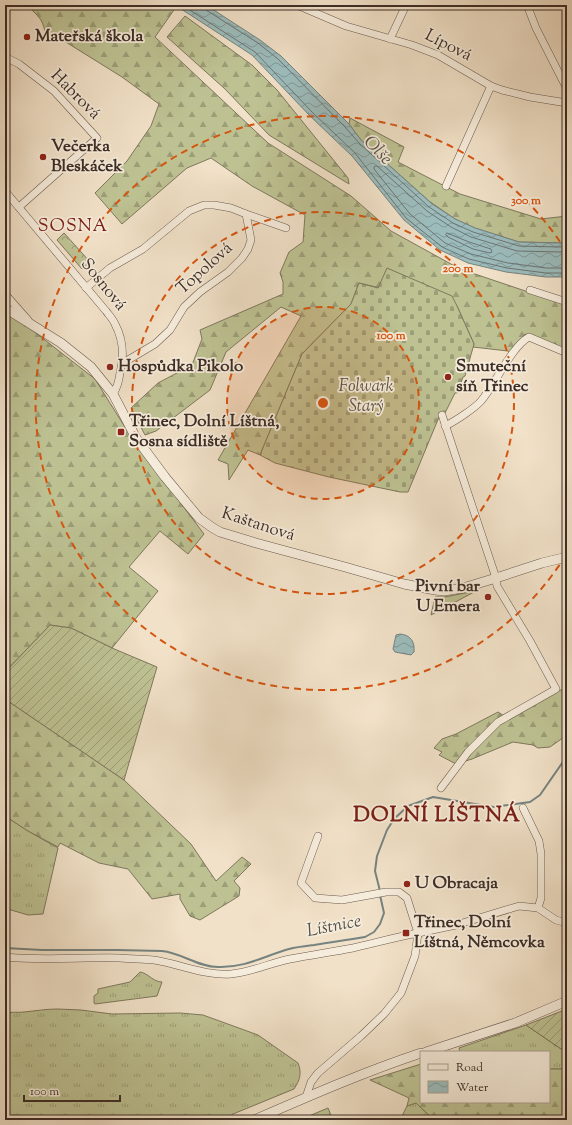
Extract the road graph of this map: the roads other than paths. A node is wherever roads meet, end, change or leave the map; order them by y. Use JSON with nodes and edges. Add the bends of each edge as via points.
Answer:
{"nodes":[{"id":1,"x":297,"y":5,"type":"edge"},
{"id":2,"x":406,"y":5,"type":"edge"},
{"id":3,"x":527,"y":5,"type":"edge"},
{"id":4,"x":390,"y":39,"type":"junction"},
{"id":5,"x":5,"y":57,"type":"edge"},
{"id":6,"x":490,"y":86,"type":"junction"},
{"id":7,"x":567,"y":89,"type":"edge"},
{"id":8,"x":567,"y":103,"type":"edge"},
{"id":9,"x":446,"y":186,"type":"dead end"},
{"id":10,"x":5,"y":191,"type":"edge"},
{"id":11,"x":19,"y":207,"type":"junction"},
{"id":12,"x":246,"y":214,"type":"junction"},
{"id":13,"x":286,"y":228,"type":"dead end"},
{"id":14,"x":86,"y":288,"type":"junction"},
{"id":15,"x":530,"y":290,"type":"dead end"},
{"id":16,"x":5,"y":294,"type":"edge"},
{"id":17,"x":567,"y":302,"type":"edge"},
{"id":18,"x":5,"y":308,"type":"edge"},
{"id":19,"x":32,"y":325,"type":"junction"},
{"id":20,"x":567,"y":353,"type":"edge"},
{"id":21,"x":123,"y":362,"type":"junction"},
{"id":22,"x":113,"y":394,"type":"junction"},
{"id":23,"x":442,"y":415,"type":"dead end"},
{"id":24,"x":445,"y":426,"type":"junction"},
{"id":25,"x":567,"y":557,"type":"edge"},
{"id":26,"x":496,"y":578,"type":"junction"},
{"id":27,"x":441,"y":788,"type":"dead end"},
{"id":28,"x":523,"y":808,"type":"dead end"},
{"id":29,"x":318,"y":836,"type":"dead end"},
{"id":30,"x":538,"y":908,"type":"junction"},
{"id":31,"x":567,"y":923,"type":"edge"},
{"id":32,"x":418,"y":933,"type":"junction"},
{"id":33,"x":5,"y":957,"type":"edge"},
{"id":34,"x":567,"y":1001,"type":"edge"},
{"id":35,"x":429,"y":1051,"type":"edge"},
{"id":36,"x":420,"y":1054,"type":"edge"},
{"id":37,"x":306,"y":1097,"type":"junction"},
{"id":38,"x":254,"y":1120,"type":"edge"}],
"edges":[{"from":1,"to":4,"type":"street","name":"Lípová","via":[[346,26]]},
{"from":2,"to":4,"type":"street"},
{"from":3,"to":7,"type":"street"},
{"from":4,"to":6,"type":"street","name":"Lípová","via":[[438,55]]},
{"from":5,"to":11,"type":"street","name":"Habrová","via":[[19,64],[54,91],[97,138]]},
{"from":6,"to":8,"type":"street","name":"Lípová","via":[[530,97]]},
{"from":6,"to":9,"type":"street"},
{"from":10,"to":11,"type":"street","name":"Sosnová"},
{"from":11,"to":14,"type":"street","name":"Sosnová"},
{"from":12,"to":13,"type":"street"},
{"from":12,"to":14,"type":"street","via":[[214,205],[204,205],[189,211],[143,249],[110,268]]},
{"from":12,"to":21,"type":"street","name":"Topolová","via":[[251,240],[242,258],[184,307],[170,330],[155,344]]},
{"from":14,"to":21,"type":"street","name":"Sosnová","via":[[115,324],[120,338]]},
{"from":15,"to":17,"type":"street"},
{"from":16,"to":19,"type":"street"},
{"from":18,"to":19,"type":"street","name":"Kaštanová"},
{"from":19,"to":22,"type":"street","name":"Kaštanová","via":[[61,343],[91,367]]},
{"from":20,"to":24,"type":"street","via":[[529,338],[524,340],[480,402]]},
{"from":21,"to":22,"type":"street","name":"Sosnová"},
{"from":22,"to":26,"type":"street","name":"Kaštanová","via":[[136,438],[160,472],[195,514],[213,528],[256,543],[404,584],[435,590],[453,590]]},
{"from":23,"to":24,"type":"street"},
{"from":24,"to":26,"type":"street"},
{"from":25,"to":26,"type":"street","name":"Kaštanová"},
{"from":26,"to":27,"type":"street","via":[[497,586],[556,689],[498,722],[468,752]]},
{"from":28,"to":30,"type":"street","via":[[539,841],[541,854],[541,898]]},
{"from":29,"to":32,"type":"street","via":[[302,883],[315,898],[342,900],[399,892],[407,898]]},
{"from":30,"to":31,"type":"street","via":[[556,920]]},
{"from":30,"to":32,"type":"street","via":[[519,906],[456,925]]},
{"from":32,"to":33,"type":"street","via":[[289,959],[232,974],[206,972],[154,960],[131,958]]},
{"from":32,"to":37,"type":"street","via":[[415,956],[401,993],[384,1014],[318,1073],[311,1082]]},
{"from":34,"to":35,"type":"street","via":[[514,1023]]},
{"from":36,"to":37,"type":"street"},
{"from":37,"to":38,"type":"street"}]}
